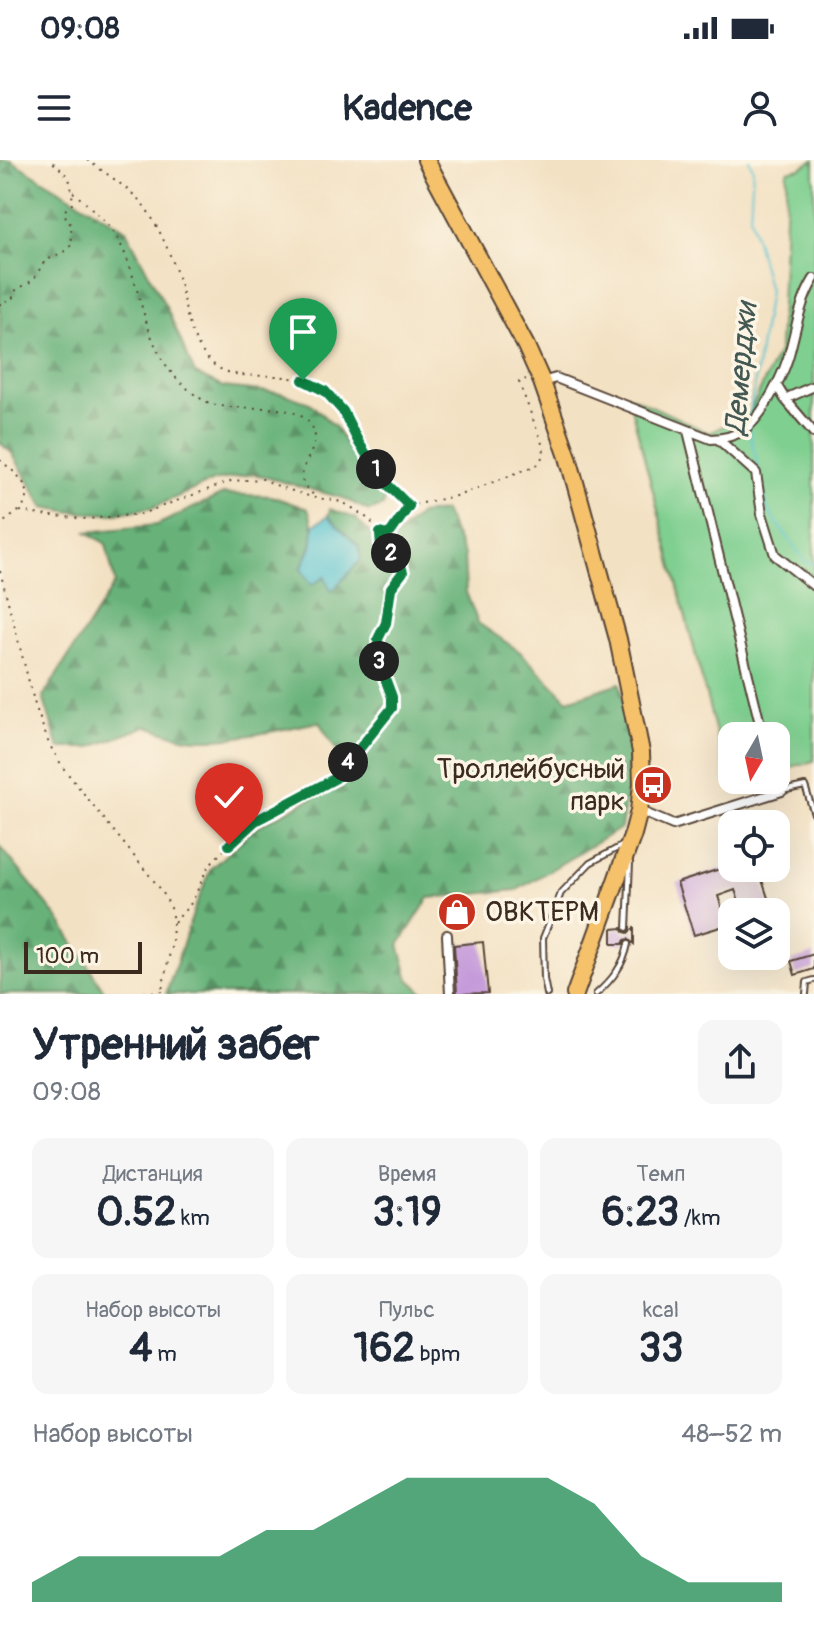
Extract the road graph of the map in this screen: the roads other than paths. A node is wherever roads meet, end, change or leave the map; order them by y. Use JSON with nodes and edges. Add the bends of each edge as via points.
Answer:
{"nodes":[{"id":1,"x":426,"y":160,"type":"edge"},
{"id":2,"x":814,"y":279,"type":"edge"},
{"id":3,"x":540,"y":377,"type":"junction"},
{"id":4,"x":777,"y":386,"type":"junction"},
{"id":5,"x":814,"y":386,"type":"edge"},
{"id":6,"x":785,"y":399,"type":"junction"},
{"id":7,"x":688,"y":431,"type":"junction"},
{"id":8,"x":814,"y":433,"type":"edge"},
{"id":9,"x":718,"y":439,"type":"junction"},
{"id":10,"x":814,"y":586,"type":"edge"},
{"id":11,"x":760,"y":722,"type":"edge"},
{"id":12,"x":790,"y":789,"type":"edge"},
{"id":13,"x":772,"y":794,"type":"edge"},
{"id":14,"x":639,"y":811,"type":"junction"},
{"id":15,"x":814,"y":814,"type":"edge"},
{"id":16,"x":631,"y":841,"type":"junction"},
{"id":17,"x":627,"y":928,"type":"dead end"},
{"id":18,"x":447,"y":935,"type":"dead end"},
{"id":19,"x":628,"y":944,"type":"dead end"},
{"id":20,"x":814,"y":980,"type":"edge"},
{"id":21,"x":450,"y":994,"type":"edge"},
{"id":22,"x":547,"y":994,"type":"edge"},
{"id":23,"x":575,"y":994,"type":"edge"},
{"id":24,"x":596,"y":994,"type":"edge"},
{"id":25,"x":806,"y":994,"type":"edge"}],
"edges":[{"from":1,"to":3,"type":"highway"},
{"from":2,"to":4,"type":"street"},
{"from":3,"to":7,"type":"street","via":[[556,378]]},
{"from":3,"to":14,"type":"highway","via":[[568,457],[621,652],[641,752]]},
{"from":4,"to":6,"type":"street"},
{"from":4,"to":9,"type":"street","via":[[757,420],[741,433]]},
{"from":5,"to":6,"type":"street"},
{"from":6,"to":8,"type":"street"},
{"from":7,"to":9,"type":"street"},
{"from":7,"to":11,"type":"street"},
{"from":9,"to":10,"type":"street","via":[[756,473],[775,555]]},
{"from":12,"to":15,"type":"lane","via":[[805,786]]},
{"from":13,"to":14,"type":"street","via":[[673,825]]},
{"from":14,"to":16,"type":"highway"},
{"from":16,"to":17,"type":"lane"},
{"from":16,"to":22,"type":"lane","via":[[590,863],[561,893],[543,938]]},
{"from":16,"to":23,"type":"highway"},
{"from":18,"to":21,"type":"street"},
{"from":19,"to":24,"type":"lane","via":[[612,980]]},
{"from":20,"to":25,"type":"lane","via":[[807,982]]}]}
